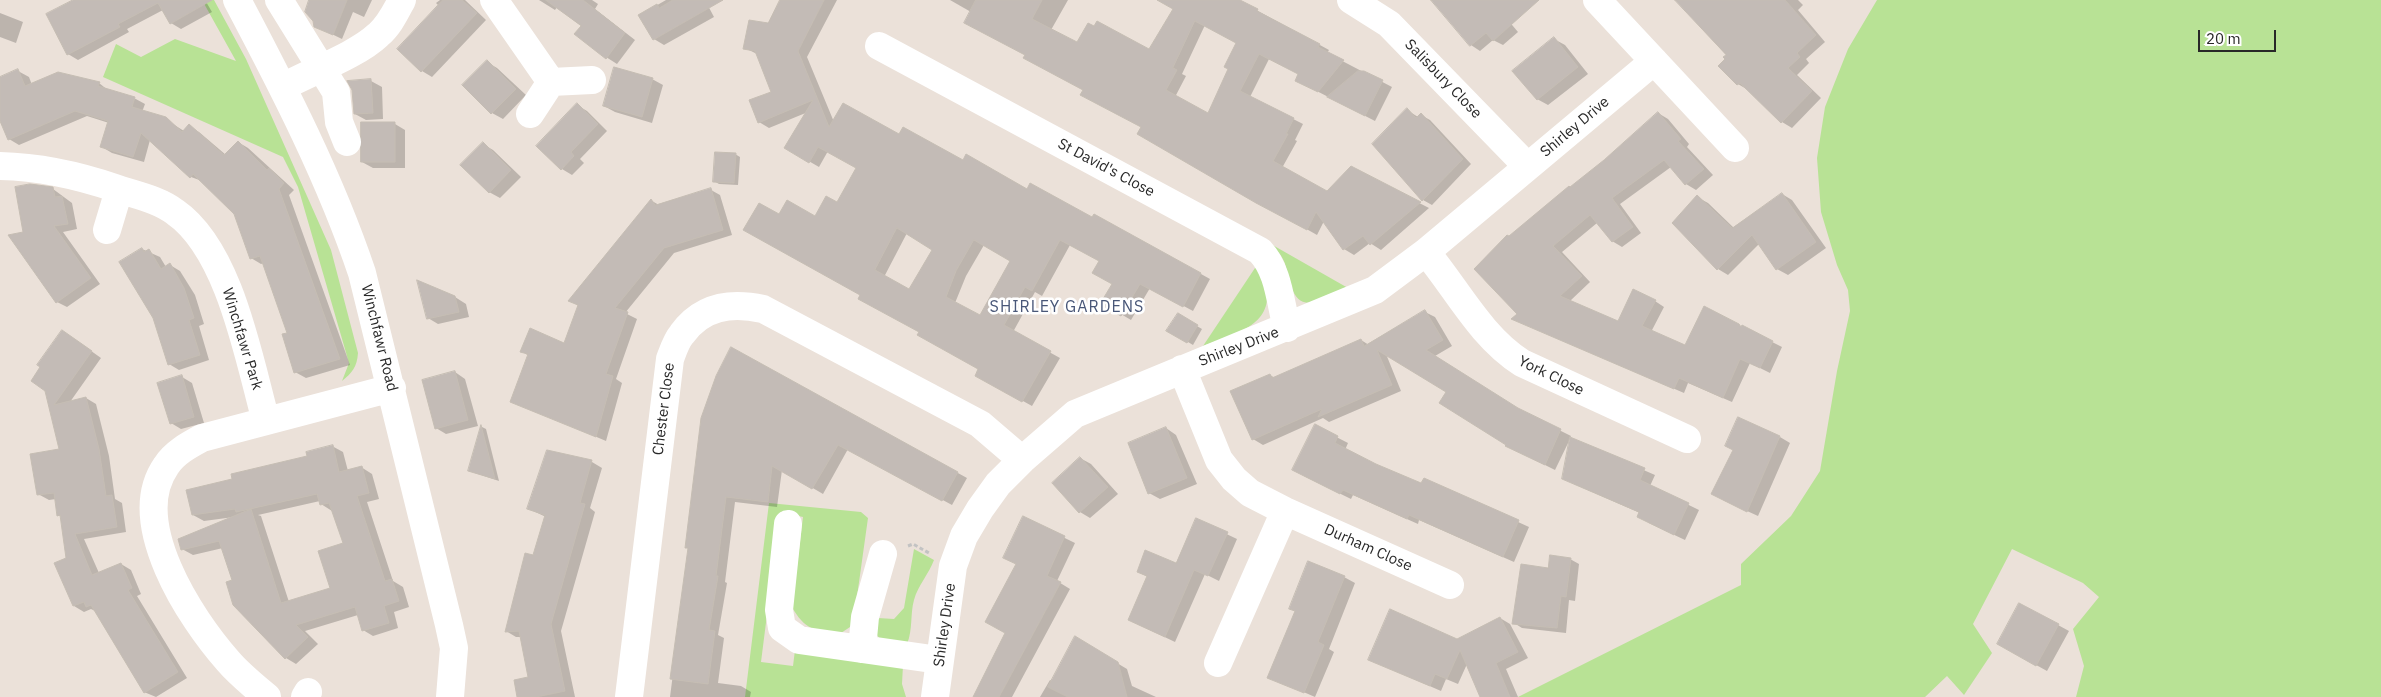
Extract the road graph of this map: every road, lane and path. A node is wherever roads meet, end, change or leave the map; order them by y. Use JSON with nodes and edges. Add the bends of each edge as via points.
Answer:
{"nodes":[{"id":1,"x":237,"y":0,"type":"edge"},
{"id":2,"x":279,"y":0,"type":"edge"},
{"id":3,"x":402,"y":0,"type":"edge"},
{"id":4,"x":494,"y":0,"type":"edge"},
{"id":5,"x":1351,"y":0,"type":"edge"},
{"id":6,"x":1597,"y":0,"type":"edge"},
{"id":7,"x":880,"y":46,"type":"dead end"},
{"id":8,"x":1654,"y":61,"type":"junction"},
{"id":9,"x":320,"y":68,"type":"junction"},
{"id":10,"x":592,"y":80,"type":"dead end"},
{"id":11,"x":551,"y":82,"type":"junction"},
{"id":12,"x":283,"y":87,"type":"junction"},
{"id":13,"x":530,"y":114,"type":"dead end"},
{"id":14,"x":347,"y":142,"type":"dead end"},
{"id":15,"x":1735,"y":148,"type":"dead end"},
{"id":16,"x":0,"y":166,"type":"edge"},
{"id":17,"x":1527,"y":166,"type":"junction"},
{"id":18,"x":120,"y":190,"type":"junction"},
{"id":19,"x":107,"y":230,"type":"dead end"},
{"id":20,"x":1426,"y":252,"type":"junction"},
{"id":21,"x":1287,"y":328,"type":"junction"},
{"id":22,"x":1182,"y":369,"type":"junction"},
{"id":23,"x":392,"y":388,"type":"junction"},
{"id":24,"x":266,"y":421,"type":"junction"},
{"id":25,"x":1687,"y":439,"type":"dead end"},
{"id":26,"x":1022,"y":460,"type":"junction"},
{"id":27,"x":1285,"y":511,"type":"junction"},
{"id":28,"x":788,"y":524,"type":"dead end"},
{"id":29,"x":913,"y":544,"type":"dead end"},
{"id":30,"x":883,"y":554,"type":"dead end"},
{"id":31,"x":937,"y":557,"type":"dead end"},
{"id":32,"x":1450,"y":586,"type":"dead end"},
{"id":33,"x":862,"y":649,"type":"junction"},
{"id":34,"x":940,"y":660,"type":"junction"},
{"id":35,"x":1218,"y":663,"type":"dead end"},
{"id":36,"x":267,"y":697,"type":"edge"},
{"id":37,"x":450,"y":697,"type":"edge"},
{"id":38,"x":629,"y":697,"type":"edge"},
{"id":39,"x":935,"y":697,"type":"edge"}],
"edges":[{"from":1,"to":12,"type":"street","name":"Winchfawr Road"},
{"from":2,"to":9,"type":"street"},
{"from":3,"to":9,"type":"street","via":[[378,36]]},
{"from":4,"to":11,"type":"street"},
{"from":5,"to":17,"type":"street","name":"Salisbury Close","via":[[1389,24]]},
{"from":6,"to":8,"type":"street"},
{"from":7,"to":21,"type":"street","name":"St David's Close","via":[[1260,251],[1273,272]]},
{"from":8,"to":15,"type":"street"},
{"from":8,"to":17,"type":"street","name":"Shirley Drive"},
{"from":9,"to":12,"type":"street"},
{"from":9,"to":14,"type":"street","via":[[336,92],[339,122]]},
{"from":10,"to":11,"type":"street"},
{"from":11,"to":13,"type":"street"},
{"from":12,"to":23,"type":"street","name":"Winchfawr Road","via":[[348,232]]},
{"from":16,"to":18,"type":"street","name":"Winchfawr Park","via":[[57,170]]},
{"from":17,"to":20,"type":"street","name":"Shirley Drive"},
{"from":18,"to":19,"type":"street"},
{"from":18,"to":24,"type":"street","name":"Winchfawr Park","via":[[175,212],[197,232],[219,267],[235,308]]},
{"from":20,"to":21,"type":"street","name":"Shirley Drive","via":[[1375,290]]},
{"from":20,"to":25,"type":"street","name":"York Close","via":[[1504,352]]},
{"from":21,"to":22,"type":"street","name":"Shirley Drive"},
{"from":22,"to":26,"type":"street","name":"Shirley Drive","via":[[1075,414]]},
{"from":22,"to":27,"type":"street","name":"Durham Close","via":[[1220,460],[1250,492]]},
{"from":23,"to":24,"type":"street"},
{"from":23,"to":37,"type":"street","name":"Winchfawr Road","via":[[454,648]]},
{"from":24,"to":36,"type":"street","via":[[202,438],[184,448],[166,465],[155,487],[152,511],[156,540],[166,566],[199,624],[228,662]]},
{"from":26,"to":34,"type":"street","name":"Shirley Drive","via":[[998,484],[964,536],[954,566]]},
{"from":26,"to":38,"type":"street","name":"Chester Close","via":[[980,424],[763,309],[744,304],[720,307],[699,317],[681,334],[670,359]]},
{"from":27,"to":32,"type":"street","name":"Durham Close"},
{"from":27,"to":35,"type":"street"},
{"from":28,"to":33,"type":"street","via":[[779,610],[782,628],[799,640]]},
{"from":29,"to":31,"type":"path"},
{"from":30,"to":33,"type":"street","via":[[865,617]]},
{"from":33,"to":34,"type":"street"},
{"from":34,"to":39,"type":"street","name":"Shirley Drive"}]}
